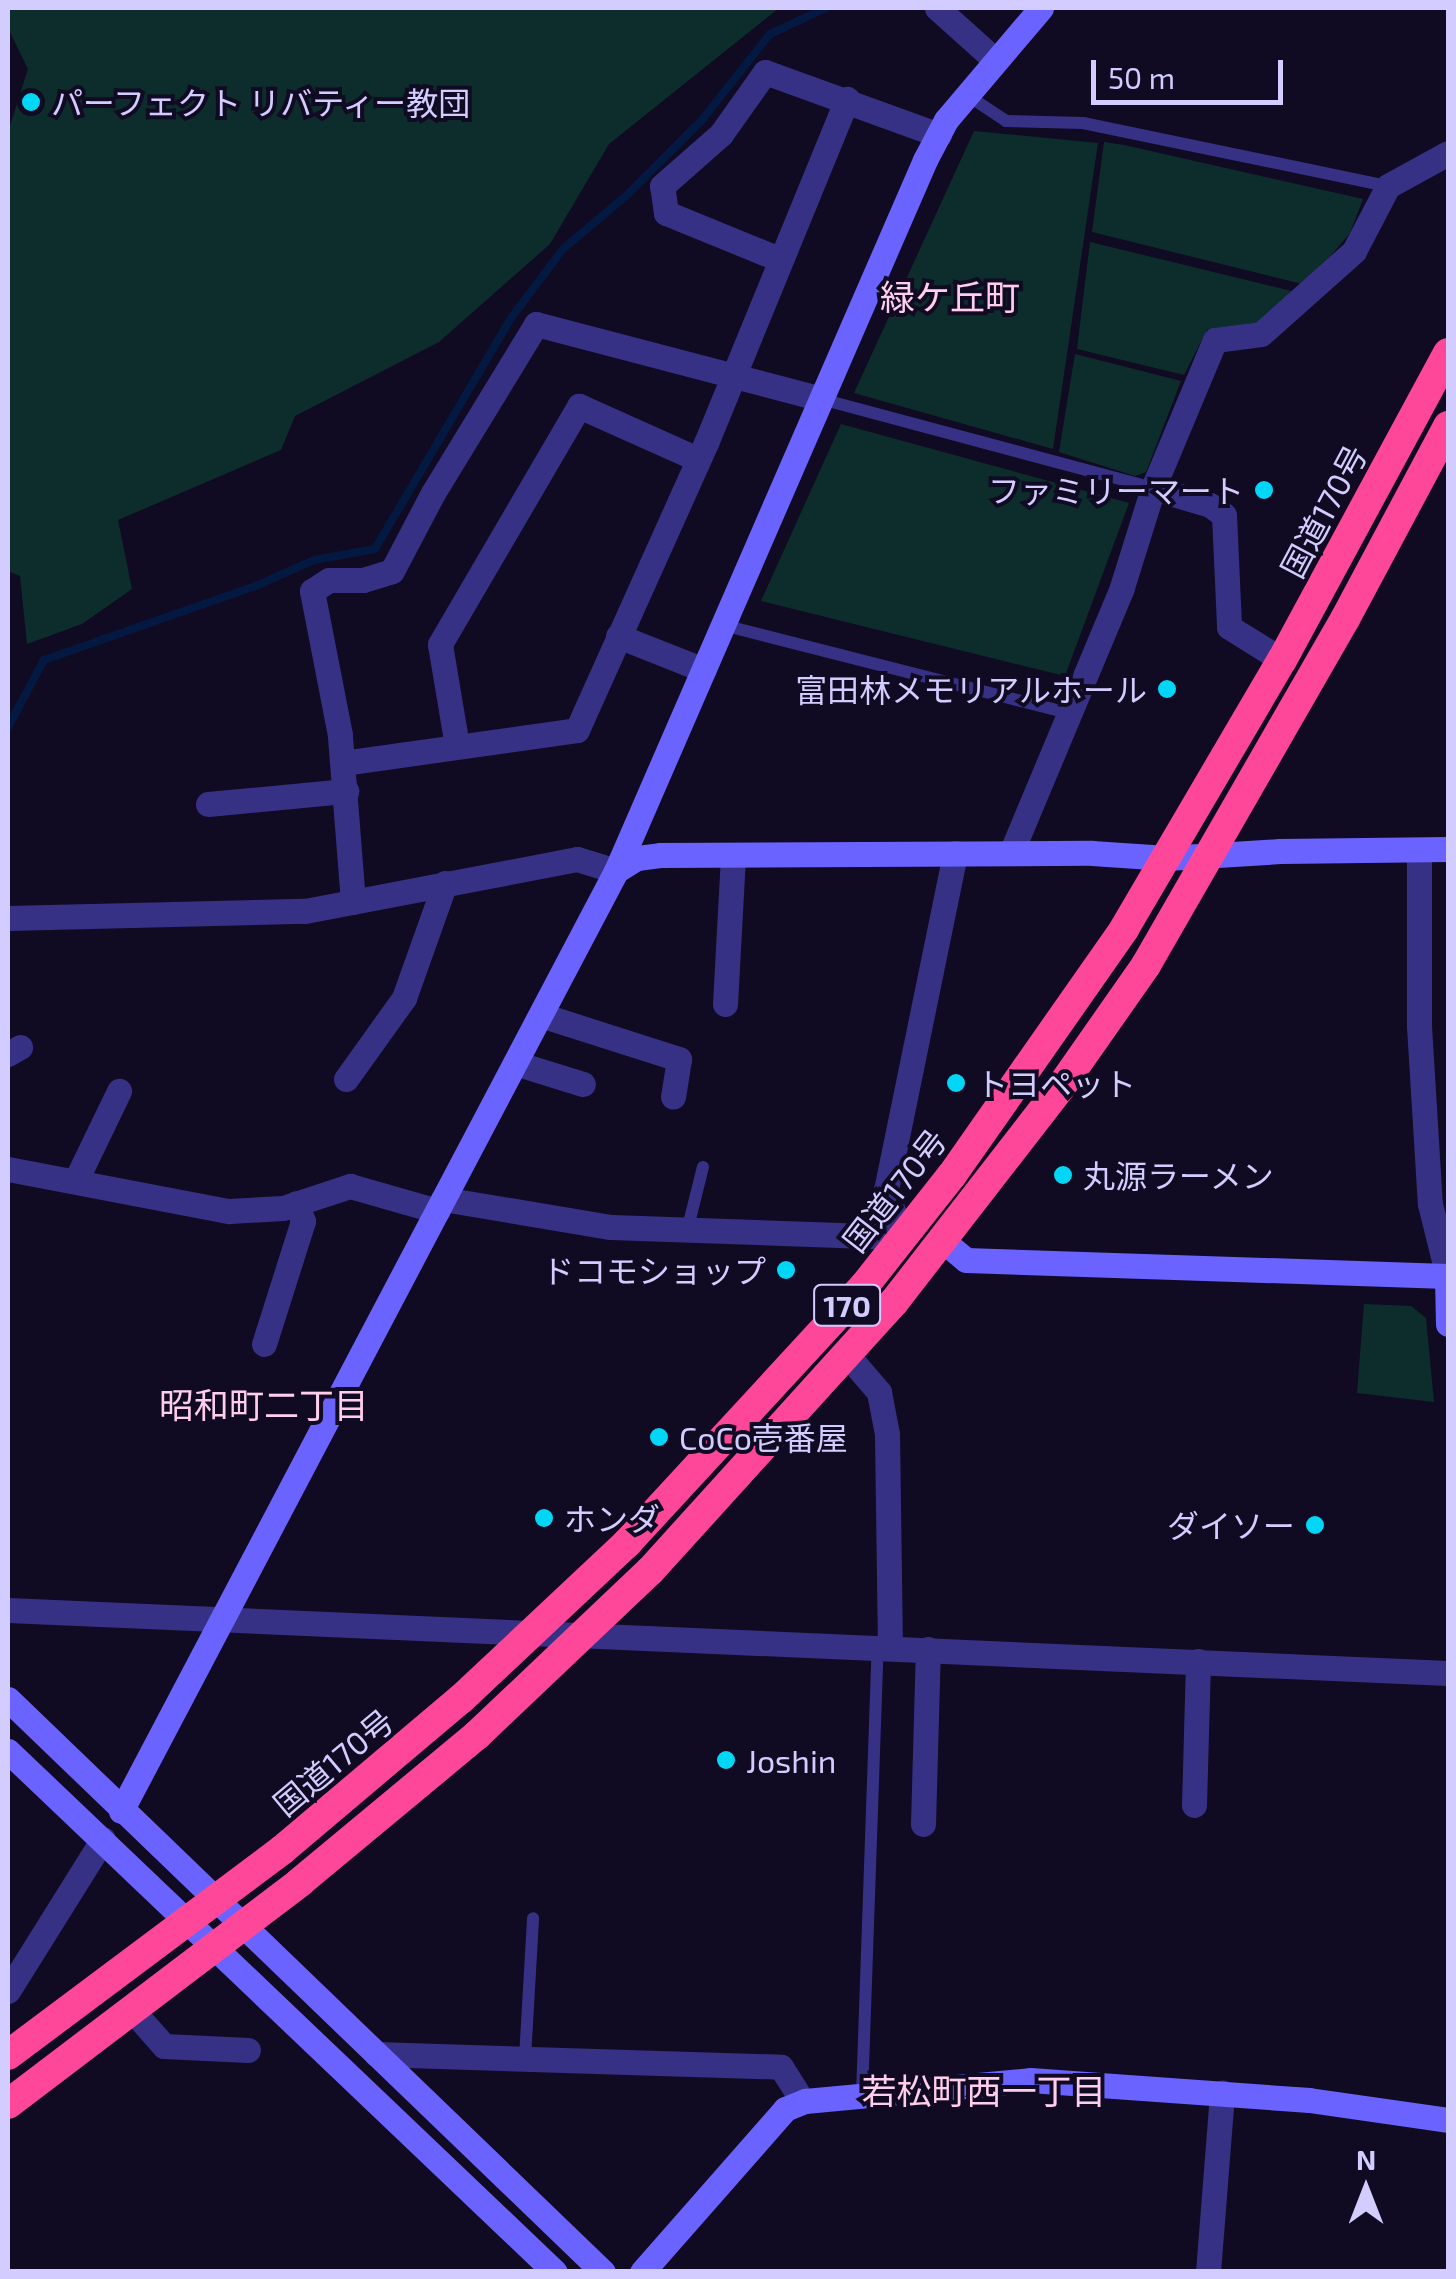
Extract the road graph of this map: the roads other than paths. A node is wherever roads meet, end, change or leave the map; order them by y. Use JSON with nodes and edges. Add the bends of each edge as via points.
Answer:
{"nodes":[{"id":1,"x":937,"y":8,"type":"edge"},
{"id":2,"x":1041,"y":8,"type":"edge"},
{"id":3,"x":996,"y":61,"type":"junction"},
{"id":4,"x":967,"y":95,"type":"junction"},
{"id":5,"x":846,"y":99,"type":"junction"},
{"id":6,"x":939,"y":135,"type":"junction"},
{"id":7,"x":1448,"y":153,"type":"edge"},
{"id":8,"x":1388,"y":186,"type":"junction"},
{"id":9,"x":779,"y":258,"type":"junction"},
{"id":10,"x":1448,"y":353,"type":"edge"},
{"id":11,"x":732,"y":373,"type":"junction"},
{"id":12,"x":822,"y":399,"type":"junction"},
{"id":13,"x":1448,"y":426,"type":"edge"},
{"id":14,"x":695,"y":458,"type":"junction"},
{"id":15,"x":1153,"y":488,"type":"junction"},
{"id":16,"x":723,"y":625,"type":"junction"},
{"id":17,"x":618,"y":636,"type":"junction"},
{"id":18,"x":1282,"y":660,"type":"junction"},
{"id":19,"x":704,"y":670,"type":"junction"},
{"id":20,"x":1069,"y":713,"type":"junction"},
{"id":21,"x":457,"y":746,"type":"junction"},
{"id":22,"x":343,"y":764,"type":"junction"},
{"id":23,"x":346,"y":791,"type":"junction"},
{"id":24,"x":208,"y":804,"type":"dead end"},
{"id":25,"x":1448,"y":849,"type":"edge"},
{"id":26,"x":1420,"y":850,"type":"junction"},
{"id":27,"x":1012,"y":853,"type":"junction"},
{"id":28,"x":955,"y":854,"type":"junction"},
{"id":29,"x":733,"y":855,"type":"junction"},
{"id":30,"x":1210,"y":856,"type":"junction"},
{"id":31,"x":1167,"y":858,"type":"junction"},
{"id":32,"x":616,"y":871,"type":"junction"},
{"id":33,"x":445,"y":883,"type":"junction"},
{"id":34,"x":353,"y":902,"type":"junction"},
{"id":35,"x":8,"y":918,"type":"edge"},
{"id":36,"x":726,"y":1004,"type":"dead end"},
{"id":37,"x":541,"y":1014,"type":"junction"},
{"id":38,"x":516,"y":1063,"type":"junction"},
{"id":39,"x":346,"y":1080,"type":"dead end"},
{"id":40,"x":582,"y":1084,"type":"dead end"},
{"id":41,"x":119,"y":1091,"type":"dead end"},
{"id":42,"x":673,"y":1097,"type":"dead end"},
{"id":43,"x":703,"y":1167,"type":"dead end"},
{"id":44,"x":8,"y":1169,"type":"edge"},
{"id":45,"x":76,"y":1180,"type":"junction"},
{"id":46,"x":296,"y":1203,"type":"junction"},
{"id":47,"x":440,"y":1205,"type":"junction"},
{"id":48,"x":687,"y":1231,"type":"junction"},
{"id":49,"x":902,"y":1237,"type":"junction"},
{"id":50,"x":942,"y":1240,"type":"junction"},
{"id":51,"x":1448,"y":1276,"type":"edge"},
{"id":52,"x":1448,"y":1324,"type":"edge"},
{"id":53,"x":264,"y":1344,"type":"dead end"},
{"id":54,"x":848,"y":1356,"type":"junction"},
{"id":55,"x":8,"y":1610,"type":"edge"},
{"id":56,"x":222,"y":1619,"type":"junction"},
{"id":57,"x":532,"y":1632,"type":"junction"},
{"id":58,"x":583,"y":1634,"type":"junction"},
{"id":59,"x":884,"y":1647,"type":"junction"},
{"id":60,"x":928,"y":1649,"type":"junction"},
{"id":61,"x":1198,"y":1661,"type":"junction"},
{"id":62,"x":1448,"y":1673,"type":"edge"},
{"id":63,"x":8,"y":1699,"type":"edge"},
{"id":64,"x":8,"y":1751,"type":"edge"},
{"id":65,"x":1194,"y":1805,"type":"dead end"},
{"id":66,"x":121,"y":1811,"type":"junction"},
{"id":67,"x":923,"y":1824,"type":"dead end"},
{"id":68,"x":103,"y":1839,"type":"junction"},
{"id":69,"x":215,"y":1902,"type":"junction"},
{"id":70,"x":534,"y":1918,"type":"dead end"},
{"id":71,"x":188,"y":1921,"type":"junction"},
{"id":72,"x":242,"y":1927,"type":"junction"},
{"id":73,"x":215,"y":1947,"type":"junction"},
{"id":74,"x":8,"y":1991,"type":"edge"},
{"id":75,"x":132,"y":2010,"type":"junction"},
{"id":76,"x":248,"y":2050,"type":"dead end"},
{"id":77,"x":376,"y":2054,"type":"junction"},
{"id":78,"x":8,"y":2055,"type":"edge"},
{"id":79,"x":525,"y":2058,"type":"junction"},
{"id":80,"x":1222,"y":2092,"type":"junction"},
{"id":81,"x":862,"y":2096,"type":"junction"},
{"id":82,"x":803,"y":2102,"type":"junction"},
{"id":83,"x":8,"y":2104,"type":"edge"},
{"id":84,"x":1448,"y":2120,"type":"edge"},
{"id":85,"x":555,"y":2272,"type":"edge"},
{"id":86,"x":604,"y":2272,"type":"edge"},
{"id":87,"x":642,"y":2272,"type":"edge"},
{"id":88,"x":1208,"y":2272,"type":"edge"}],
"edges":[{"from":1,"to":3,"type":"street"},
{"from":2,"to":3,"type":"street"},
{"from":3,"to":4,"type":"street"},
{"from":4,"to":6,"type":"street"},
{"from":4,"to":8,"type":"lane","via":[[1006,121],[1084,124]]},
{"from":5,"to":6,"type":"street"},
{"from":5,"to":9,"type":"street"},
{"from":5,"to":9,"type":"street","via":[[765,72],[721,134],[662,186],[666,213]]},
{"from":6,"to":12,"type":"street"},
{"from":7,"to":8,"type":"street"},
{"from":8,"to":15,"type":"street","via":[[1354,251],[1261,334],[1215,340]]},
{"from":9,"to":11,"type":"street"},
{"from":10,"to":18,"type":"highway","name":"国道170号","number":"170"},
{"from":11,"to":12,"type":"street"},
{"from":11,"to":14,"type":"street"},
{"from":11,"to":22,"type":"street","via":[[536,324],[392,571],[329,580],[312,591]]},
{"from":12,"to":15,"type":"lane"},
{"from":12,"to":16,"type":"street"},
{"from":13,"to":30,"type":"highway","number":"170"},
{"from":14,"to":17,"type":"street"},
{"from":14,"to":21,"type":"street","via":[[579,406],[440,644]]},
{"from":15,"to":18,"type":"street","via":[[1224,515],[1229,626]]},
{"from":15,"to":20,"type":"street","via":[[1122,587]]},
{"from":16,"to":19,"type":"street"},
{"from":16,"to":20,"type":"lane"},
{"from":17,"to":19,"type":"street"},
{"from":17,"to":21,"type":"street","via":[[577,730]]},
{"from":18,"to":31,"type":"highway","name":"国道170号","number":"170"},
{"from":19,"to":32,"type":"street"},
{"from":20,"to":27,"type":"street"},
{"from":21,"to":22,"type":"street"},
{"from":22,"to":23,"type":"street"},
{"from":23,"to":24,"type":"street"},
{"from":23,"to":34,"type":"street"},
{"from":25,"to":26,"type":"street"},
{"from":26,"to":30,"type":"street"},
{"from":26,"to":51,"type":"street","via":[[1430,1204]]},
{"from":27,"to":28,"type":"street"},
{"from":27,"to":31,"type":"street"},
{"from":28,"to":29,"type":"street"},
{"from":28,"to":49,"type":"street","via":[[886,1190]]},
{"from":29,"to":32,"type":"street","via":[[637,858]]},
{"from":29,"to":36,"type":"street"},
{"from":30,"to":31,"type":"street"},
{"from":30,"to":50,"type":"highway","number":"170","via":[[1104,1026]]},
{"from":31,"to":49,"type":"highway","name":"国道170号","number":"170","via":[[1069,1009]]},
{"from":32,"to":33,"type":"street","via":[[577,859]]},
{"from":32,"to":37,"type":"street"},
{"from":33,"to":34,"type":"street"},
{"from":33,"to":39,"type":"street","via":[[404,998]]},
{"from":34,"to":35,"type":"street","via":[[305,911]]},
{"from":37,"to":38,"type":"street"},
{"from":37,"to":42,"type":"street","via":[[679,1059]]},
{"from":38,"to":40,"type":"street"},
{"from":38,"to":47,"type":"street"},
{"from":41,"to":45,"type":"street"},
{"from":43,"to":48,"type":"lane"},
{"from":44,"to":45,"type":"street"},
{"from":45,"to":46,"type":"street","via":[[229,1211]]},
{"from":46,"to":47,"type":"street","via":[[350,1186]]},
{"from":46,"to":53,"type":"street","via":[[303,1220]]},
{"from":47,"to":48,"type":"street"},
{"from":47,"to":56,"type":"street"},
{"from":48,"to":49,"type":"street"},
{"from":49,"to":57,"type":"highway","name":"国道170号","number":"170","via":[[710,1458]]},
{"from":50,"to":51,"type":"street","via":[[966,1260]]},
{"from":50,"to":54,"type":"highway","number":"170"},
{"from":51,"to":52,"type":"street"},
{"from":54,"to":58,"type":"highway","number":"170","via":[[650,1572]]},
{"from":54,"to":59,"type":"street","via":[[880,1392],[887,1434]]},
{"from":55,"to":56,"type":"street"},
{"from":56,"to":57,"type":"street"},
{"from":56,"to":66,"type":"street"},
{"from":57,"to":58,"type":"street"},
{"from":57,"to":69,"type":"highway","name":"国道170号","number":"170","via":[[384,1767]]},
{"from":58,"to":59,"type":"street"},
{"from":58,"to":72,"type":"highway","number":"170","via":[[407,1796]]},
{"from":59,"to":60,"type":"street"},
{"from":59,"to":81,"type":"lane"},
{"from":60,"to":61,"type":"street"},
{"from":60,"to":67,"type":"street"},
{"from":61,"to":62,"type":"street"},
{"from":61,"to":65,"type":"street"},
{"from":63,"to":66,"type":"street"},
{"from":64,"to":68,"type":"street"},
{"from":66,"to":69,"type":"street"},
{"from":68,"to":71,"type":"street"},
{"from":68,"to":74,"type":"street"},
{"from":69,"to":71,"type":"highway","name":"国道170号","number":"170"},
{"from":69,"to":72,"type":"street"},
{"from":70,"to":79,"type":"lane"},
{"from":71,"to":73,"type":"street"},
{"from":71,"to":78,"type":"highway","name":"国道170号","number":"170"},
{"from":72,"to":73,"type":"highway","number":"170"},
{"from":72,"to":77,"type":"street"},
{"from":73,"to":75,"type":"highway","number":"170"},
{"from":73,"to":85,"type":"street"},
{"from":75,"to":76,"type":"street","via":[[164,2046]]},
{"from":75,"to":83,"type":"highway","number":"170"},
{"from":77,"to":79,"type":"street"},
{"from":77,"to":86,"type":"street"},
{"from":79,"to":82,"type":"street","via":[[780,2067]]},
{"from":80,"to":81,"type":"street","via":[[1030,2080]]},
{"from":80,"to":84,"type":"street"},
{"from":80,"to":88,"type":"street"},
{"from":81,"to":82,"type":"street"},
{"from":82,"to":87,"type":"street","via":[[785,2109]]}]}
